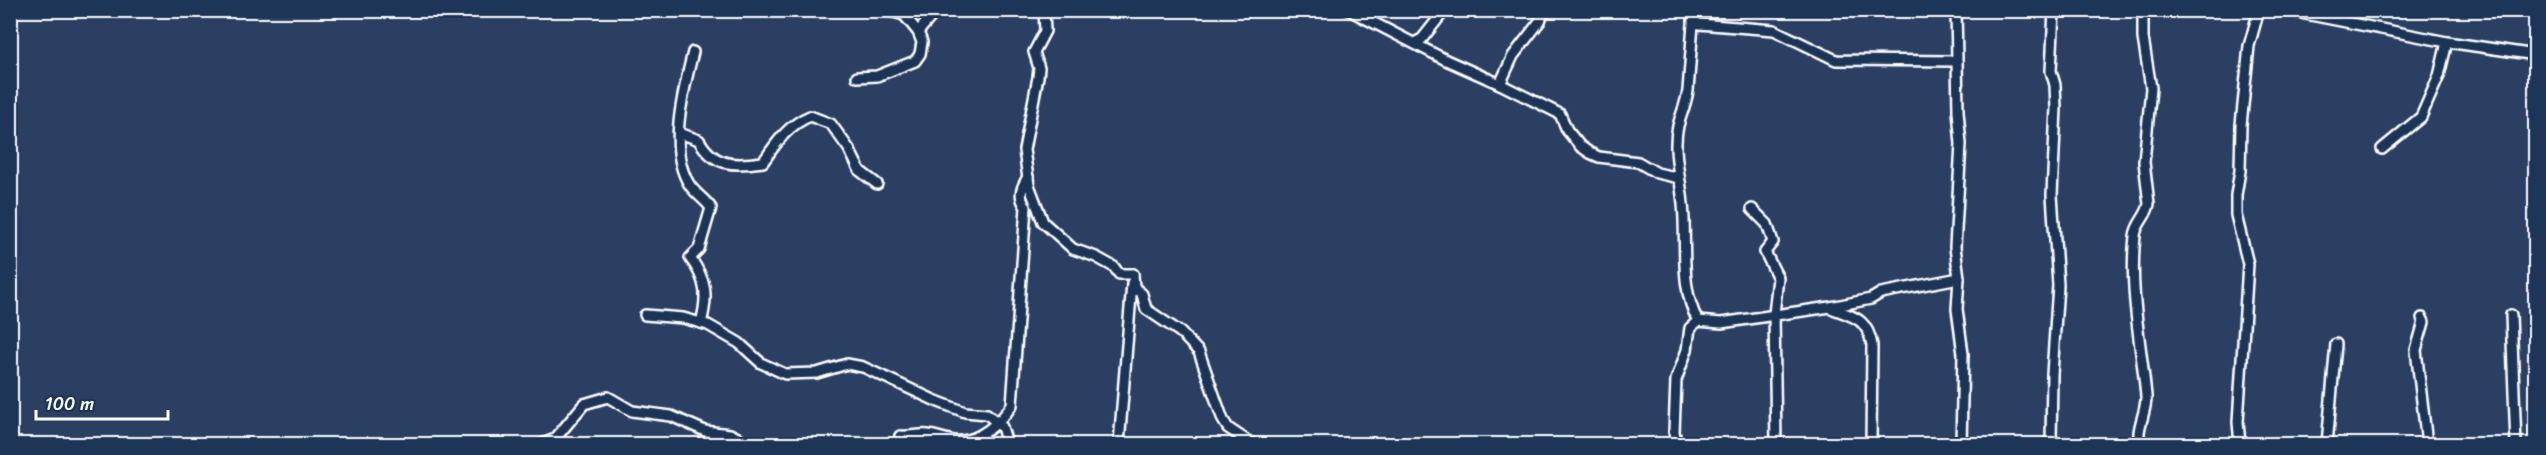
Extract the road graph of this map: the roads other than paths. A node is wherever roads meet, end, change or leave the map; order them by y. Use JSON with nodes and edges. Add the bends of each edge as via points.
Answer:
{"nodes":[{"id":1,"x":886,"y":10,"type":"edge"},
{"id":2,"x":937,"y":10,"type":"edge"},
{"id":3,"x":1044,"y":10,"type":"edge"},
{"id":4,"x":1349,"y":10,"type":"edge"},
{"id":5,"x":1445,"y":10,"type":"edge"},
{"id":6,"x":1544,"y":10,"type":"edge"},
{"id":7,"x":1956,"y":10,"type":"edge"},
{"id":8,"x":2054,"y":10,"type":"edge"},
{"id":9,"x":2143,"y":10,"type":"edge"},
{"id":10,"x":2259,"y":10,"type":"edge"},
{"id":11,"x":2285,"y":10,"type":"edge"},
{"id":12,"x":1693,"y":15,"type":"edge"},
{"id":13,"x":918,"y":32,"type":"junction"},
{"id":14,"x":2447,"y":42,"type":"junction"},
{"id":15,"x":1414,"y":43,"type":"junction"},
{"id":16,"x":693,"y":52,"type":"dead end"},
{"id":17,"x":2535,"y":55,"type":"edge"},
{"id":18,"x":1957,"y":61,"type":"junction"},
{"id":19,"x":857,"y":77,"type":"dead end"},
{"id":20,"x":1500,"y":84,"type":"junction"},
{"id":21,"x":679,"y":134,"type":"junction"},
{"id":22,"x":2382,"y":148,"type":"dead end"},
{"id":23,"x":1028,"y":177,"type":"junction"},
{"id":24,"x":1679,"y":178,"type":"junction"},
{"id":25,"x":877,"y":184,"type":"dead end"},
{"id":26,"x":1752,"y":209,"type":"dead end"},
{"id":27,"x":1133,"y":274,"type":"junction"},
{"id":28,"x":1959,"y":278,"type":"junction"},
{"id":29,"x":1830,"y":307,"type":"junction"},
{"id":30,"x":1774,"y":314,"type":"junction"},
{"id":31,"x":645,"y":315,"type":"dead end"},
{"id":32,"x":2511,"y":315,"type":"dead end"},
{"id":33,"x":2422,"y":318,"type":"dead end"},
{"id":34,"x":1698,"y":321,"type":"junction"},
{"id":35,"x":701,"y":323,"type":"junction"},
{"id":36,"x":2336,"y":344,"type":"dead end"},
{"id":37,"x":999,"y":423,"type":"junction"},
{"id":38,"x":542,"y":444,"type":"edge"},
{"id":39,"x":750,"y":444,"type":"edge"},
{"id":40,"x":899,"y":444,"type":"edge"},
{"id":41,"x":1007,"y":444,"type":"edge"},
{"id":42,"x":1119,"y":444,"type":"edge"},
{"id":43,"x":1252,"y":444,"type":"edge"},
{"id":44,"x":1677,"y":444,"type":"edge"},
{"id":45,"x":1776,"y":444,"type":"edge"},
{"id":46,"x":1871,"y":444,"type":"edge"},
{"id":47,"x":1960,"y":444,"type":"edge"},
{"id":48,"x":2051,"y":444,"type":"edge"},
{"id":49,"x":2141,"y":444,"type":"edge"},
{"id":50,"x":2240,"y":444,"type":"edge"},
{"id":51,"x":2327,"y":444,"type":"edge"},
{"id":52,"x":2427,"y":444,"type":"edge"},
{"id":53,"x":2516,"y":444,"type":"edge"}],
"edges":[{"from":1,"to":13,"type":"street","via":[[904,15]]},
{"from":2,"to":13,"type":"street"},
{"from":3,"to":23,"type":"street","via":[[1045,31],[1034,52],[1038,77],[1025,141]]},
{"from":4,"to":15,"type":"street"},
{"from":5,"to":15,"type":"street","via":[[1422,39]]},
{"from":6,"to":20,"type":"street","via":[[1513,56]]},
{"from":7,"to":18,"type":"street"},
{"from":8,"to":48,"type":"street","via":[[2051,71],[2056,108],[2052,195],[2058,285]]},
{"from":9,"to":49,"type":"street","via":[[2151,88],[2144,162],[2149,204],[2136,226],[2134,242],[2135,312],[2146,399],[2139,434]]},
{"from":10,"to":50,"type":"street","via":[[2246,68],[2241,171],[2236,195],[2236,214],[2248,264]]},
{"from":11,"to":14,"type":"street"},
{"from":12,"to":18,"type":"street","via":[[1699,24],[1774,30],[1836,60]]},
{"from":12,"to":24,"type":"street","via":[[1687,98],[1678,127]]},
{"from":13,"to":19,"type":"street","via":[[922,42],[915,61],[877,76]]},
{"from":14,"to":17,"type":"street"},
{"from":14,"to":22,"type":"street","via":[[2439,76],[2421,117]]},
{"from":15,"to":20,"type":"street"},
{"from":16,"to":21,"type":"street"},
{"from":18,"to":28,"type":"street","via":[[1961,153],[1955,247]]},
{"from":20,"to":24,"type":"street","via":[[1560,114],[1567,130],[1590,153],[1638,162],[1657,173]]},
{"from":21,"to":25,"type":"street","via":[[699,140],[707,154],[718,162],[751,164],[763,162],[795,122],[810,116],[831,124],[860,171]]},
{"from":21,"to":35,"type":"street","via":[[678,154],[685,177],[711,208],[699,249],[690,258],[705,281]]},
{"from":23,"to":27,"type":"street","via":[[1049,230],[1073,249],[1096,257],[1119,274]]},
{"from":23,"to":37,"type":"street","via":[[1021,192],[1026,207],[1012,405]]},
{"from":24,"to":34,"type":"street","via":[[1685,260],[1692,309]]},
{"from":26,"to":30,"type":"street","via":[[1767,224],[1773,242],[1765,252],[1778,279]]},
{"from":27,"to":42,"type":"street"},
{"from":27,"to":43,"type":"street","via":[[1134,287],[1142,294],[1146,309],[1180,332],[1199,352],[1222,420]]},
{"from":28,"to":29,"type":"street"},
{"from":28,"to":47,"type":"street","via":[[1957,309],[1963,354]]},
{"from":29,"to":30,"type":"street"},
{"from":29,"to":46,"type":"street","via":[[1865,324],[1870,334]]},
{"from":30,"to":34,"type":"street","via":[[1721,323]]},
{"from":30,"to":45,"type":"street"},
{"from":31,"to":35,"type":"street"},
{"from":32,"to":53,"type":"street"},
{"from":33,"to":52,"type":"street","via":[[2416,350]]},
{"from":34,"to":44,"type":"street","via":[[1690,328],[1676,380]]},
{"from":35,"to":37,"type":"street","via":[[726,334],[761,363],[785,374],[817,373],[847,364],[862,367],[936,401],[987,414]]},
{"from":36,"to":51,"type":"street"},
{"from":37,"to":40,"type":"street","via":[[958,441],[913,434],[900,436]]},
{"from":37,"to":41,"type":"street"},
{"from":38,"to":39,"type":"street","via":[[555,439],[584,404],[608,397],[633,411],[671,416]]}]}
